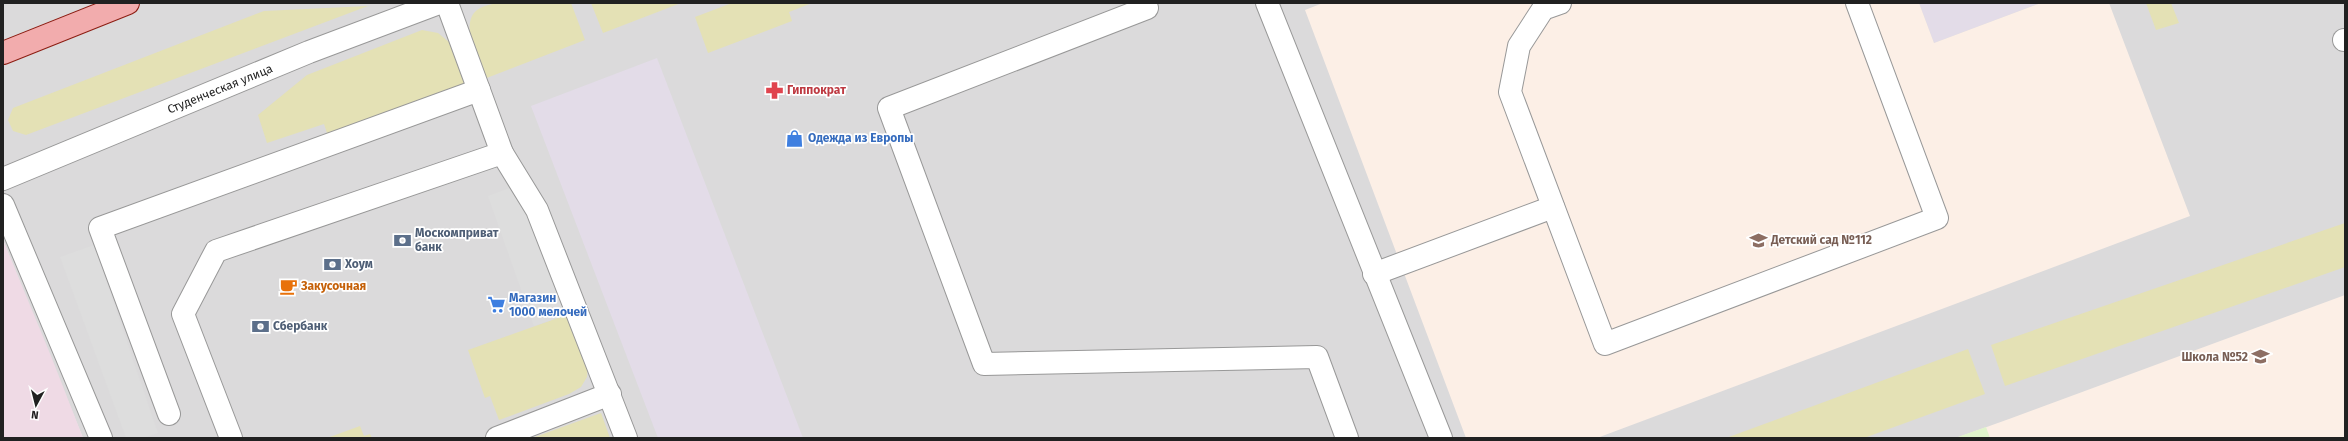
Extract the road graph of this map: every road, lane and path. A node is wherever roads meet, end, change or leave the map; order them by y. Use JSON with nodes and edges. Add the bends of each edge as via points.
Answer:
{"nodes":[{"id":1,"x":128,"y":3,"type":"edge"},
{"id":2,"x":439,"y":3,"type":"edge"},
{"id":3,"x":447,"y":3,"type":"edge"},
{"id":4,"x":1267,"y":3,"type":"edge"},
{"id":5,"x":1560,"y":3,"type":"edge"},
{"id":6,"x":1857,"y":3,"type":"edge"},
{"id":7,"x":1152,"y":5,"type":"edge"},
{"id":8,"x":3,"y":53,"type":"edge"},
{"id":9,"x":479,"y":90,"type":"junction"},
{"id":10,"x":502,"y":153,"type":"junction"},
{"id":11,"x":3,"y":179,"type":"edge"},
{"id":12,"x":3,"y":205,"type":"edge"},
{"id":13,"x":1553,"y":207,"type":"junction"},
{"id":14,"x":1374,"y":274,"type":"junction"},
{"id":15,"x":610,"y":394,"type":"junction"},
{"id":16,"x":169,"y":414,"type":"dead end"},
{"id":17,"x":100,"y":438,"type":"edge"},
{"id":18,"x":231,"y":438,"type":"edge"},
{"id":19,"x":497,"y":438,"type":"edge"},
{"id":20,"x":626,"y":438,"type":"edge"},
{"id":21,"x":1347,"y":438,"type":"edge"},
{"id":22,"x":1441,"y":438,"type":"edge"}],
"edges":[{"from":1,"to":8,"type":"main road"},
{"from":2,"to":11,"type":"street","name":"Студенческая улица","via":[[310,52]]},
{"from":3,"to":9,"type":"street"},
{"from":4,"to":14,"type":"street"},
{"from":5,"to":13,"type":"street","via":[[1543,9],[1520,46],[1510,92]]},
{"from":6,"to":13,"type":"street","via":[[1937,218],[1605,344]]},
{"from":7,"to":21,"type":"street","via":[[890,108],[984,364],[1317,357]]},
{"from":9,"to":10,"type":"street"},
{"from":9,"to":16,"type":"street","via":[[100,228]]},
{"from":10,"to":15,"type":"street","via":[[537,210]]},
{"from":10,"to":18,"type":"street","via":[[216,251],[183,314]]},
{"from":12,"to":17,"type":"street"},
{"from":13,"to":14,"type":"street"},
{"from":14,"to":22,"type":"street"},
{"from":15,"to":19,"type":"street"},
{"from":15,"to":20,"type":"street"}]}
